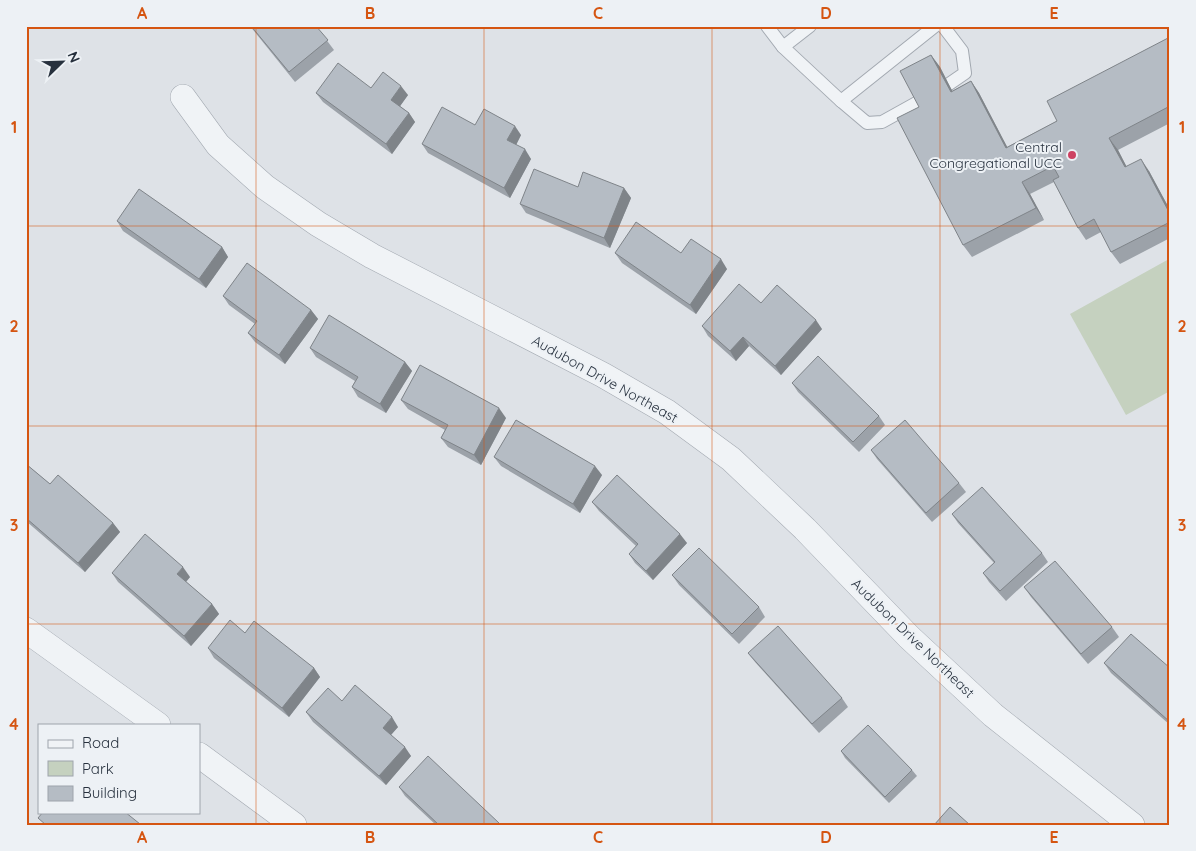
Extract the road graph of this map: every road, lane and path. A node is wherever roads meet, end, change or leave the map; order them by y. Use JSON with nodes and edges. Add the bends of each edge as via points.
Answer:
{"nodes":[{"id":1,"x":767,"y":26,"type":"edge"},
{"id":2,"x":810,"y":26,"type":"edge"},
{"id":3,"x":935,"y":26,"type":"edge"},
{"id":4,"x":943,"y":26,"type":"edge"},
{"id":5,"x":784,"y":47,"type":"junction"},
{"id":6,"x":949,"y":84,"type":"edge"},
{"id":7,"x":183,"y":97,"type":"dead end"},
{"id":8,"x":841,"y":101,"type":"junction"},
{"id":9,"x":918,"y":102,"type":"edge"},
{"id":10,"x":26,"y":630,"type":"edge"},
{"id":11,"x":157,"y":724,"type":"edge"},
{"id":12,"x":200,"y":755,"type":"edge"},
{"id":13,"x":294,"y":825,"type":"edge"},
{"id":14,"x":1132,"y":825,"type":"edge"}],
"edges":[{"from":1,"to":5,"type":"lane"},
{"from":2,"to":5,"type":"lane"},
{"from":3,"to":8,"type":"lane"},
{"from":4,"to":6,"type":"lane","via":[[962,51],[965,73]]},
{"from":5,"to":8,"type":"lane"},
{"from":7,"to":14,"type":"street","name":"Audubon Drive Northeast","via":[[218,145],[265,187],[318,224],[372,256],[603,375],[659,407],[731,459],[986,709]]},
{"from":8,"to":9,"type":"lane","via":[[867,123],[882,122]]},
{"from":10,"to":11,"type":"street"},
{"from":12,"to":13,"type":"street"}]}
